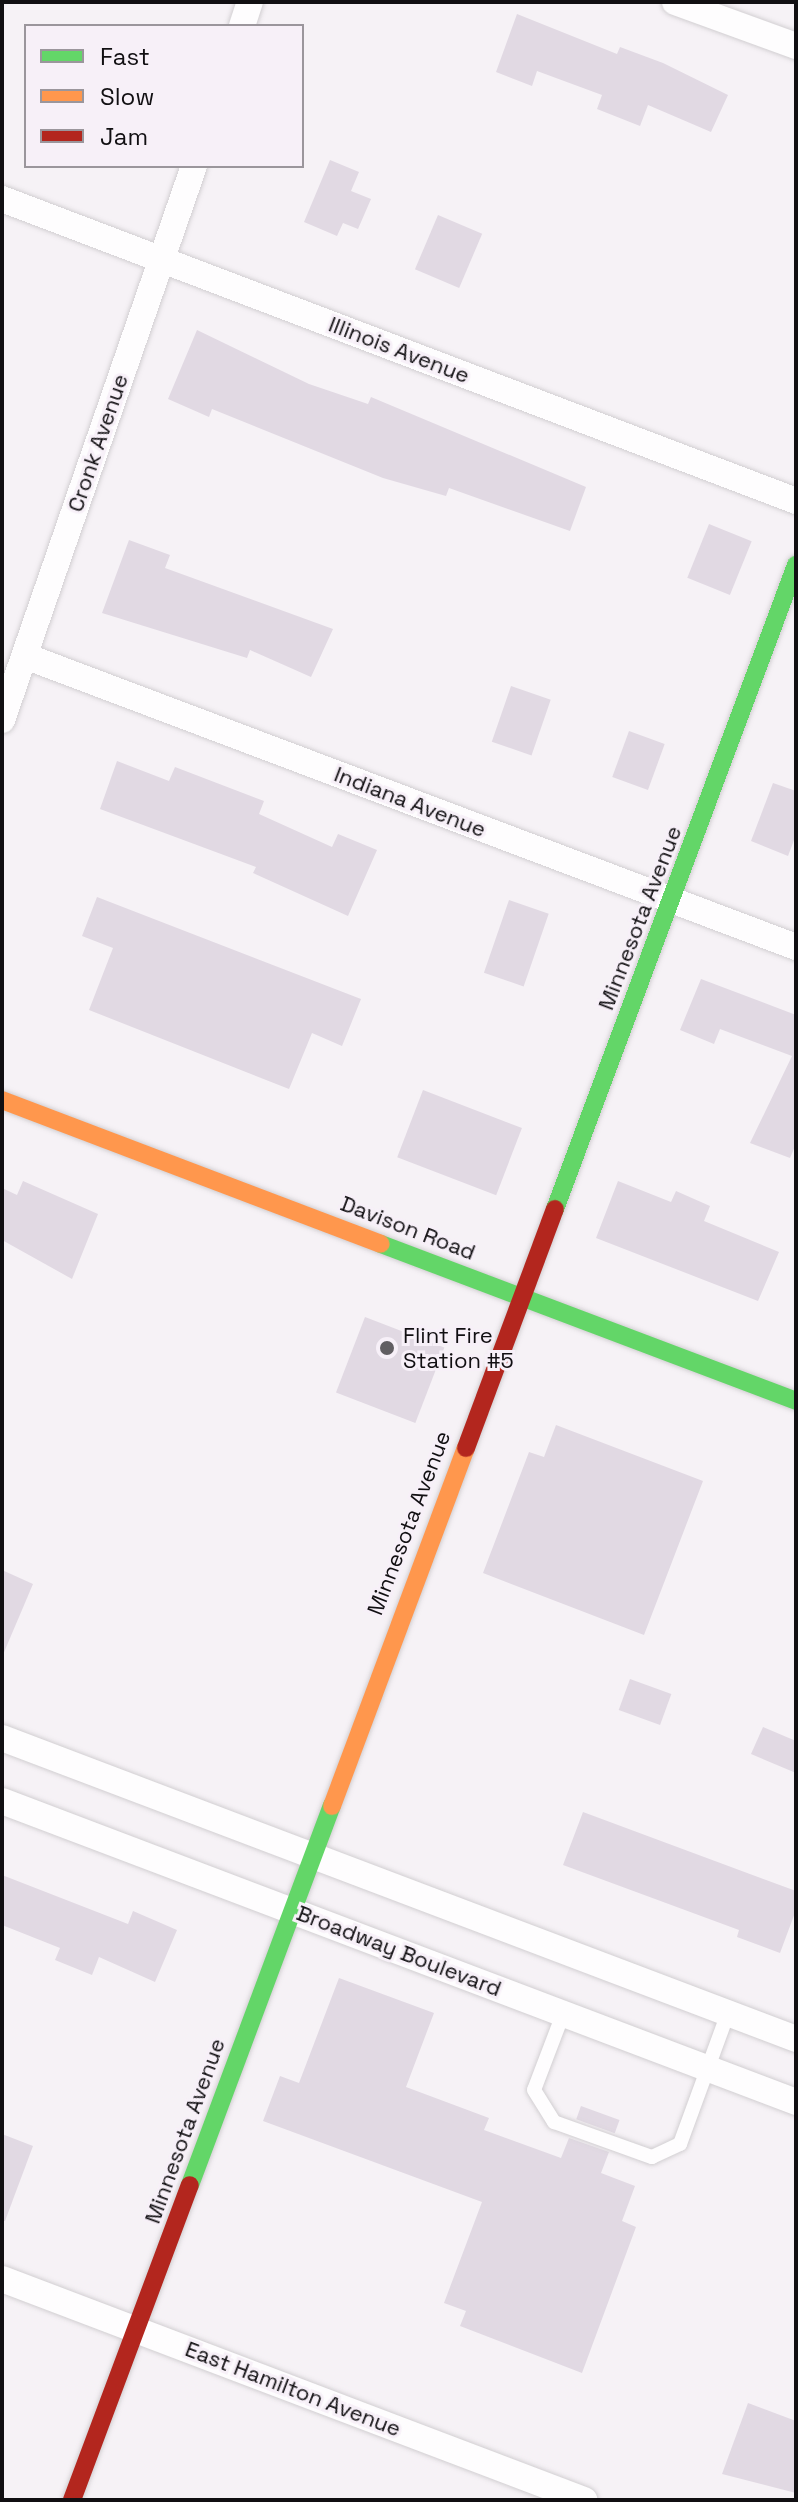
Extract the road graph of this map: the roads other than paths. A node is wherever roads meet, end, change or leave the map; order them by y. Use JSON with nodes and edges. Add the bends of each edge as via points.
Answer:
{"nodes":[{"id":1,"x":250,"y":2,"type":"edge"},
{"id":2,"x":675,"y":2,"type":"edge"},
{"id":3,"x":243,"y":24,"type":"edge"},
{"id":4,"x":796,"y":46,"type":"edge"},
{"id":5,"x":193,"y":168,"type":"edge"},
{"id":6,"x":2,"y":199,"type":"edge"},
{"id":7,"x":161,"y":260,"type":"junction"},
{"id":8,"x":796,"y":501,"type":"edge"},
{"id":9,"x":796,"y":565,"type":"edge"},
{"id":10,"x":25,"y":656,"type":"junction"},
{"id":11,"x":2,"y":720,"type":"edge"},
{"id":12,"x":673,"y":901,"type":"junction"},
{"id":13,"x":796,"y":947,"type":"edge"},
{"id":14,"x":2,"y":1100,"type":"edge"},
{"id":15,"x":521,"y":1297,"type":"junction"},
{"id":16,"x":796,"y":1401,"type":"edge"},
{"id":17,"x":2,"y":1738,"type":"edge"},
{"id":18,"x":2,"y":1801,"type":"edge"},
{"id":19,"x":310,"y":1854,"type":"junction"},
{"id":20,"x":289,"y":1910,"type":"junction"},
{"id":21,"x":728,"y":2013,"type":"junction"},
{"id":22,"x":563,"y":2014,"type":"junction"},
{"id":23,"x":796,"y":2039,"type":"edge"},
{"id":24,"x":708,"y":2068,"type":"junction"},
{"id":25,"x":796,"y":2102,"type":"edge"},
{"id":26,"x":2,"y":2279,"type":"edge"},
{"id":27,"x":138,"y":2329,"type":"junction"},
{"id":28,"x":72,"y":2500,"type":"edge"},
{"id":29,"x":584,"y":2500,"type":"edge"}],
"edges":[{"from":1,"to":3,"type":"street"},
{"from":2,"to":4,"type":"street"},
{"from":5,"to":7,"type":"street","name":"Cronk Avenue"},
{"from":6,"to":7,"type":"street","name":"Illinois Avenue"},
{"from":7,"to":8,"type":"street","name":"Illinois Avenue"},
{"from":7,"to":10,"type":"street","name":"Cronk Avenue"},
{"from":9,"to":12,"type":"street","name":"Minnesota Avenue"},
{"from":10,"to":11,"type":"street","name":"Cronk Avenue"},
{"from":10,"to":12,"type":"street","name":"Indiana Avenue"},
{"from":12,"to":13,"type":"street","name":"Indiana Avenue"},
{"from":12,"to":15,"type":"street","name":"Minnesota Avenue"},
{"from":14,"to":15,"type":"street","name":"Davison Road"},
{"from":15,"to":16,"type":"street","name":"Davison Road"},
{"from":15,"to":19,"type":"street","name":"Minnesota Avenue"},
{"from":17,"to":19,"type":"street"},
{"from":18,"to":20,"type":"street","name":"Broadway Boulevard"},
{"from":19,"to":20,"type":"street","name":"Minnesota Avenue"},
{"from":19,"to":21,"type":"street"},
{"from":20,"to":22,"type":"street","name":"Broadway Boulevard"},
{"from":20,"to":27,"type":"street","name":"Minnesota Avenue"},
{"from":21,"to":23,"type":"street"},
{"from":21,"to":24,"type":"lane"},
{"from":22,"to":24,"type":"street","name":"Broadway Boulevard"},
{"from":22,"to":24,"type":"lane","via":[[534,2090],[554,2122],[652,2157],[680,2144]]},
{"from":24,"to":25,"type":"street","name":"Broadway Boulevard"},
{"from":26,"to":27,"type":"street","name":"East Hamilton Avenue"},
{"from":27,"to":28,"type":"street","name":"Minnesota Avenue"},
{"from":27,"to":29,"type":"street","name":"East Hamilton Avenue"}]}
